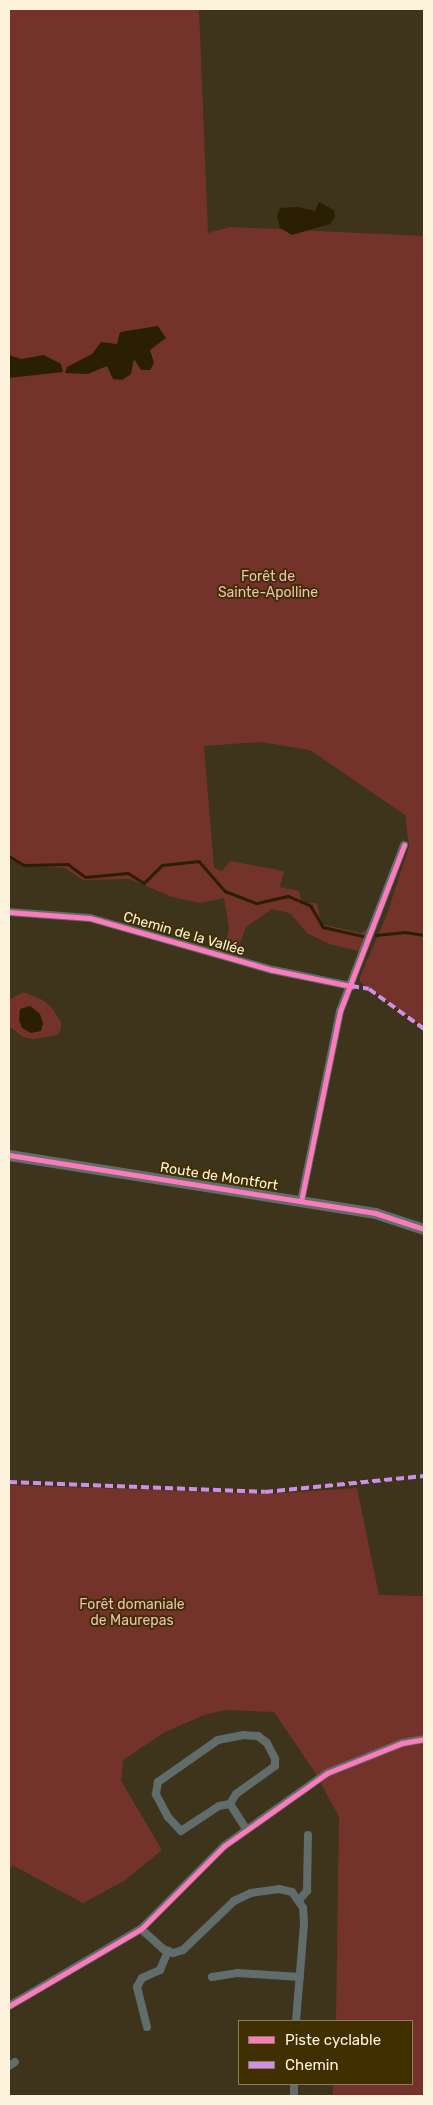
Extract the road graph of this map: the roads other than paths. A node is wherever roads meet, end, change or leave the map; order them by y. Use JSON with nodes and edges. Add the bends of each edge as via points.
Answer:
{"nodes":[{"id":1,"x":404,"y":845,"type":"dead end"},
{"id":2,"x":9,"y":912,"type":"edge"},
{"id":3,"x":351,"y":986,"type":"junction"},
{"id":4,"x":9,"y":1155,"type":"edge"},
{"id":5,"x":301,"y":1201,"type":"junction"},
{"id":6,"x":424,"y":1229,"type":"edge"},
{"id":7,"x":424,"y":1739,"type":"edge"},
{"id":8,"x":230,"y":1804,"type":"junction"},
{"id":9,"x":247,"y":1830,"type":"junction"},
{"id":10,"x":308,"y":1835,"type":"dead end"},
{"id":11,"x":300,"y":1899,"type":"junction"},
{"id":12,"x":141,"y":1929,"type":"junction"},
{"id":13,"x":168,"y":1951,"type":"junction"},
{"id":14,"x":212,"y":1977,"type":"dead end"},
{"id":15,"x":300,"y":1977,"type":"junction"},
{"id":16,"x":9,"y":2006,"type":"edge"},
{"id":17,"x":296,"y":2020,"type":"edge"},
{"id":18,"x":147,"y":2027,"type":"dead end"}],
"edges":[{"from":1,"to":3,"type":"street"},
{"from":2,"to":3,"type":"street","name":"Chemin de la Vallée","via":[[90,918],[273,970]]},
{"from":3,"to":5,"type":"street","via":[[340,1011]]},
{"from":4,"to":5,"type":"street","name":"Route de Montfort"},
{"from":5,"to":6,"type":"street","name":"Route de Montfort","via":[[375,1214]]},
{"from":7,"to":9,"type":"street","via":[[326,1773]]},
{"from":8,"to":8,"type":"street","via":[[236,1794],[275,1766],[267,1743],[258,1736],[218,1740],[179,1766],[156,1787],[168,1817],[181,1831],[219,1806]]},
{"from":8,"to":9,"type":"street"},
{"from":9,"to":12,"type":"street","via":[[217,1852]]},
{"from":10,"to":11,"type":"street","via":[[307,1891]]},
{"from":11,"to":13,"type":"street","via":[[292,1892],[279,1889],[251,1893],[234,1902],[183,1950]]},
{"from":11,"to":15,"type":"street","via":[[304,1924]]},
{"from":12,"to":13,"type":"street"},
{"from":12,"to":16,"type":"street"},
{"from":13,"to":18,"type":"street","via":[[160,1970],[142,1978],[137,1987]]},
{"from":14,"to":15,"type":"street","via":[[237,1973]]},
{"from":15,"to":17,"type":"street"}]}
